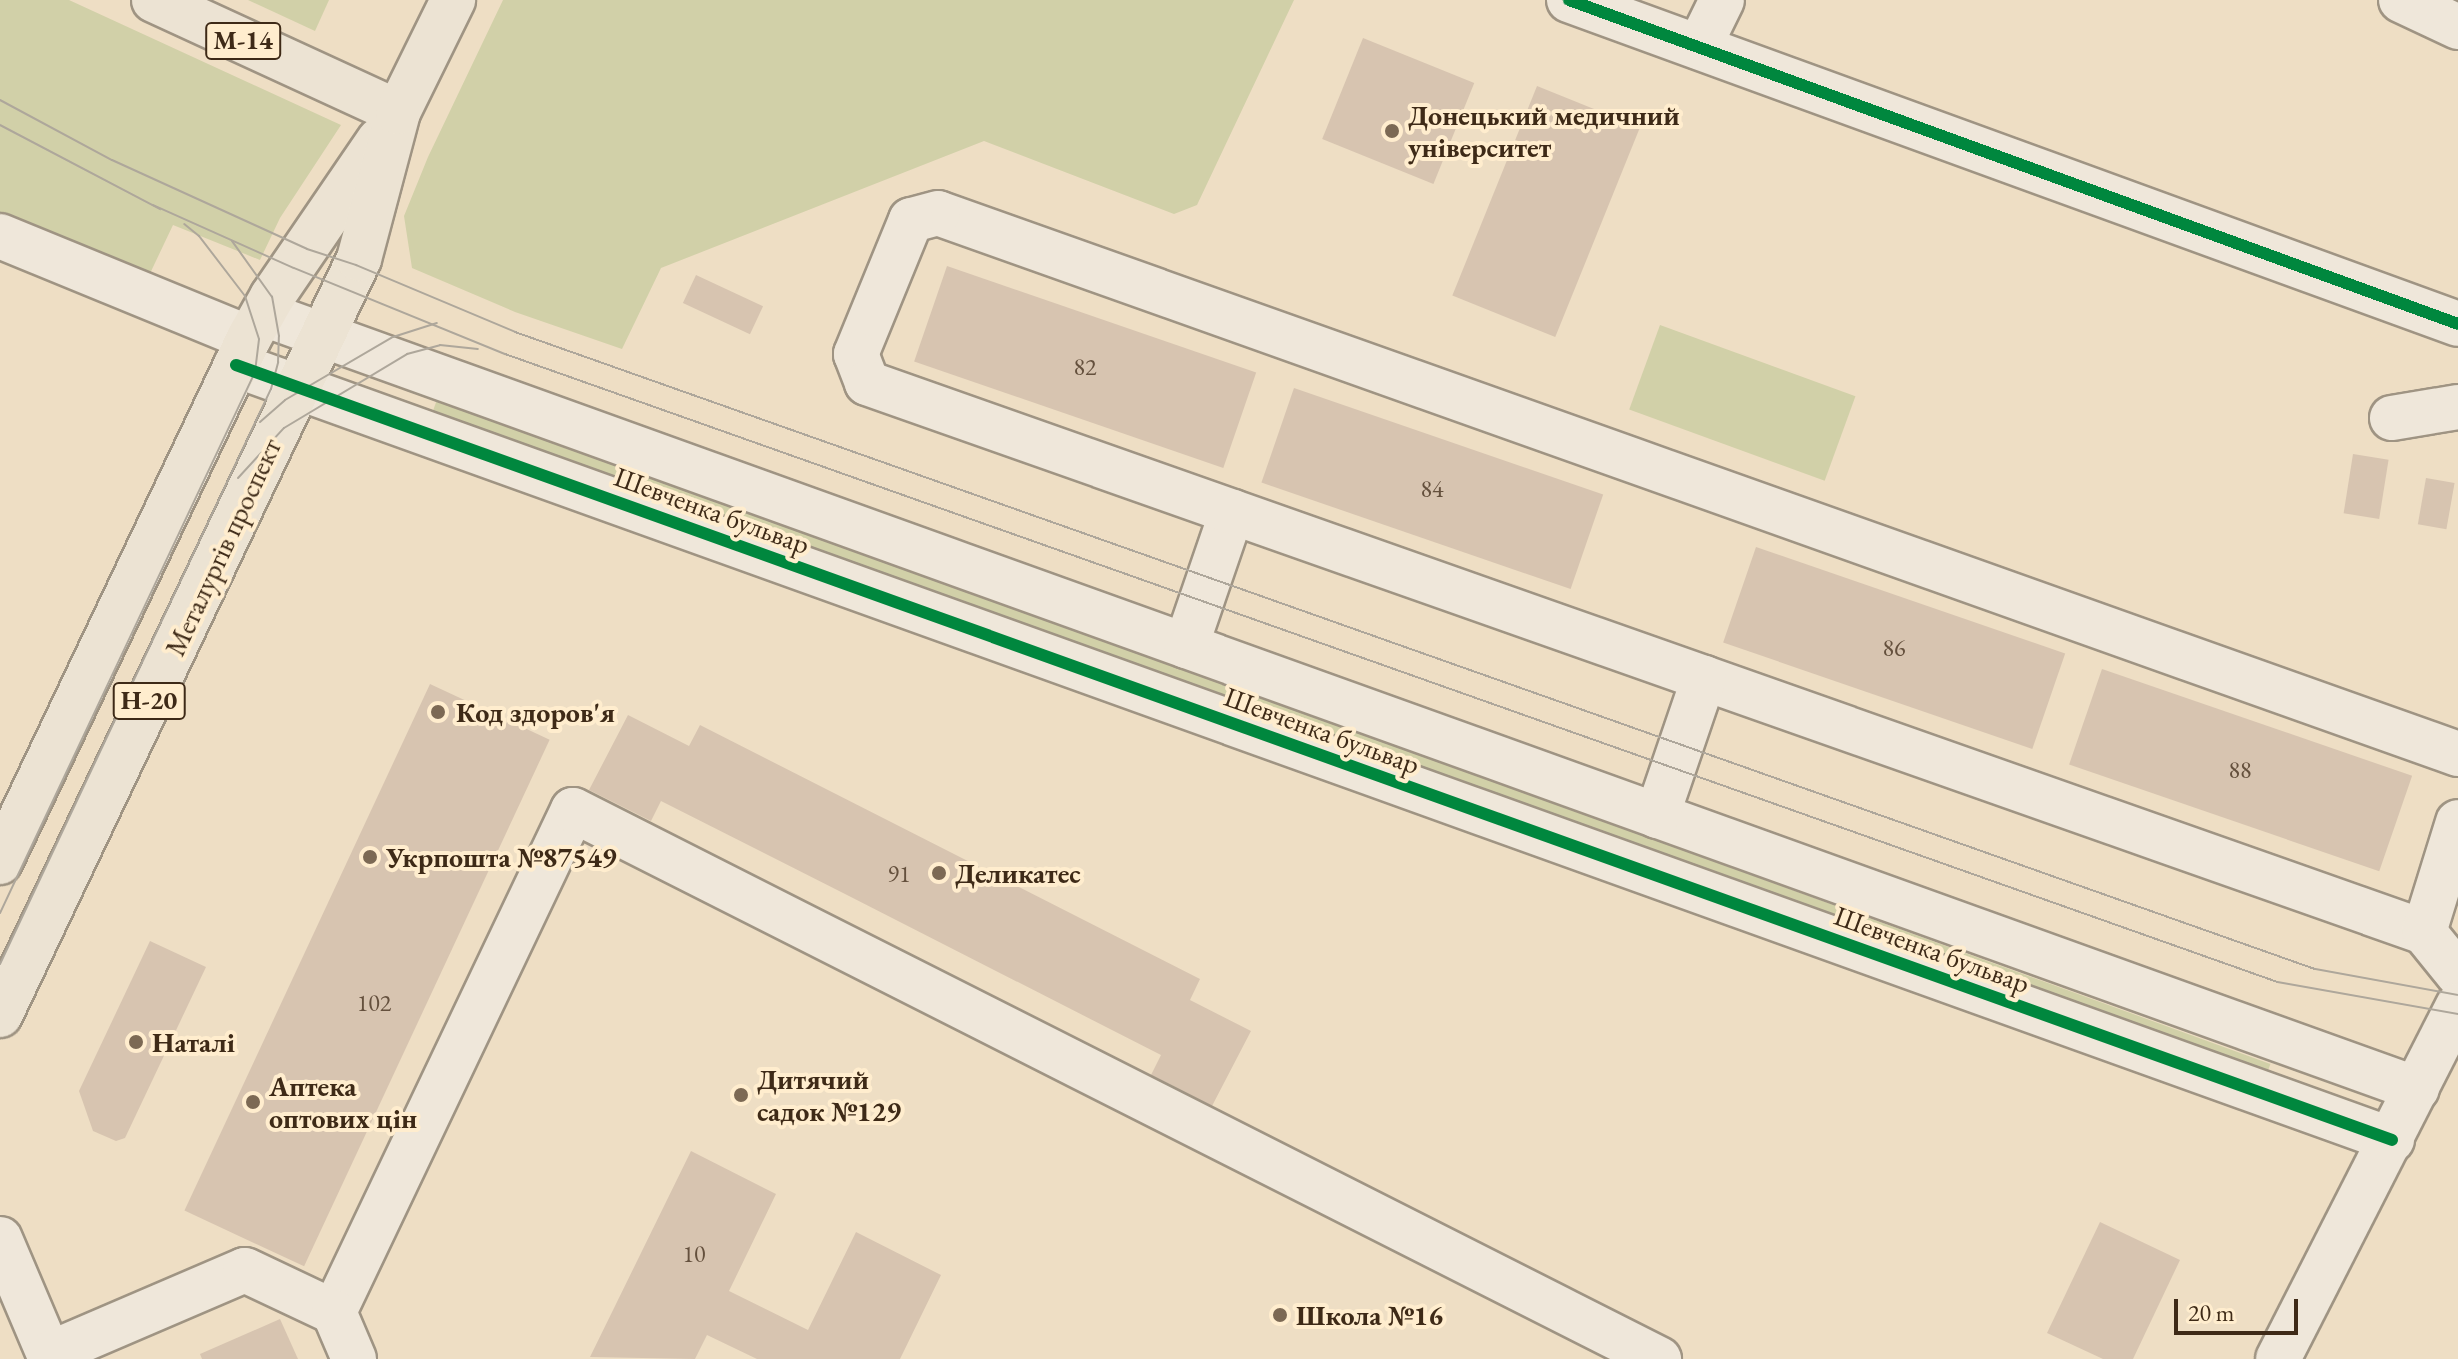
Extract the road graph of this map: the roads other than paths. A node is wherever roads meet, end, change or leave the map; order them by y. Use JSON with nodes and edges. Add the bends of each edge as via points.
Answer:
{"nodes":[{"id":1,"x":154,"y":0,"type":"edge"},
{"id":2,"x":453,"y":0,"type":"edge"},
{"id":3,"x":1569,"y":0,"type":"edge"},
{"id":4,"x":1722,"y":0,"type":"edge"},
{"id":5,"x":2401,"y":0,"type":"edge"},
{"id":6,"x":2458,"y":27,"type":"edge"},
{"id":7,"x":1699,"y":47,"type":"junction"},
{"id":8,"x":398,"y":112,"type":"junction"},
{"id":9,"x":0,"y":236,"type":"edge"},
{"id":10,"x":2458,"y":324,"type":"edge"},
{"id":11,"x":323,"y":336,"type":"junction"},
{"id":12,"x":250,"y":339,"type":"junction"},
{"id":13,"x":298,"y":387,"type":"junction"},
{"id":14,"x":2458,"y":407,"type":"edge"},
{"id":15,"x":2392,"y":418,"type":"dead end"},
{"id":16,"x":1232,"y":512,"type":"junction"},
{"id":17,"x":1186,"y":646,"type":"junction"},
{"id":18,"x":1704,"y":678,"type":"junction"},
{"id":19,"x":2458,"y":754,"type":"edge"},
{"id":20,"x":1657,"y":816,"type":"junction"},
{"id":21,"x":2458,"y":822,"type":"edge"},
{"id":22,"x":0,"y":862,"type":"edge"},
{"id":23,"x":2424,"y":932,"type":"junction"},
{"id":24,"x":2458,"y":974,"type":"edge"},
{"id":25,"x":2458,"y":1005,"type":"edge"},
{"id":26,"x":0,"y":1015,"type":"edge"},
{"id":27,"x":2417,"y":1089,"type":"junction"},
{"id":28,"x":2392,"y":1140,"type":"junction"},
{"id":29,"x":0,"y":1239,"type":"edge"},
{"id":30,"x":12,"y":1291,"type":"edge"},
{"id":31,"x":334,"y":1312,"type":"junction"},
{"id":32,"x":50,"y":1357,"type":"edge"},
{"id":33,"x":354,"y":1359,"type":"edge"},
{"id":34,"x":1659,"y":1359,"type":"edge"},
{"id":35,"x":2278,"y":1359,"type":"edge"}],
"edges":[{"from":1,"to":8,"type":"main road","number":"М-14"},
{"from":2,"to":8,"type":"main road","name":"Металургів проспект"},
{"from":3,"to":7,"type":"street"},
{"from":4,"to":7,"type":"street"},
{"from":5,"to":6,"type":"street"},
{"from":7,"to":10,"type":"street"},
{"from":8,"to":11,"type":"main road","name":"Металургів проспект","number":"Н-20","via":[[359,259]]},
{"from":8,"to":12,"type":"main road","name":"Металургів проспект"},
{"from":9,"to":12,"type":"street"},
{"from":11,"to":12,"type":"street","name":"Шевченка бульвар"},
{"from":11,"to":13,"type":"main road","name":"Металургів проспект","number":"Н-20"},
{"from":11,"to":17,"type":"street","name":"Шевченка бульвар"},
{"from":12,"to":13,"type":"street","name":"Шевченка бульвар"},
{"from":12,"to":22,"type":"main road","name":"Металургів проспект"},
{"from":13,"to":26,"type":"main road","name":"Металургів проспект","number":"Н-20"},
{"from":13,"to":28,"type":"street","name":"Шевченка бульвар"},
{"from":14,"to":15,"type":"street"},
{"from":16,"to":17,"type":"street"},
{"from":16,"to":18,"type":"street"},
{"from":16,"to":19,"type":"street","via":[[867,383],[856,354],[911,220],[938,213]]},
{"from":17,"to":20,"type":"street","name":"Шевченка бульвар"},
{"from":18,"to":20,"type":"street"},
{"from":18,"to":23,"type":"street"},
{"from":20,"to":27,"type":"street","name":"Шевченка бульвар"},
{"from":21,"to":23,"type":"street"},
{"from":23,"to":24,"type":"street"},
{"from":25,"to":27,"type":"street"},
{"from":27,"to":28,"type":"street"},
{"from":28,"to":35,"type":"street"},
{"from":29,"to":30,"type":"street"},
{"from":30,"to":32,"type":"street"},
{"from":31,"to":32,"type":"street","via":[[245,1270]]},
{"from":31,"to":33,"type":"street"},
{"from":31,"to":34,"type":"street","via":[[573,810]]}]}
